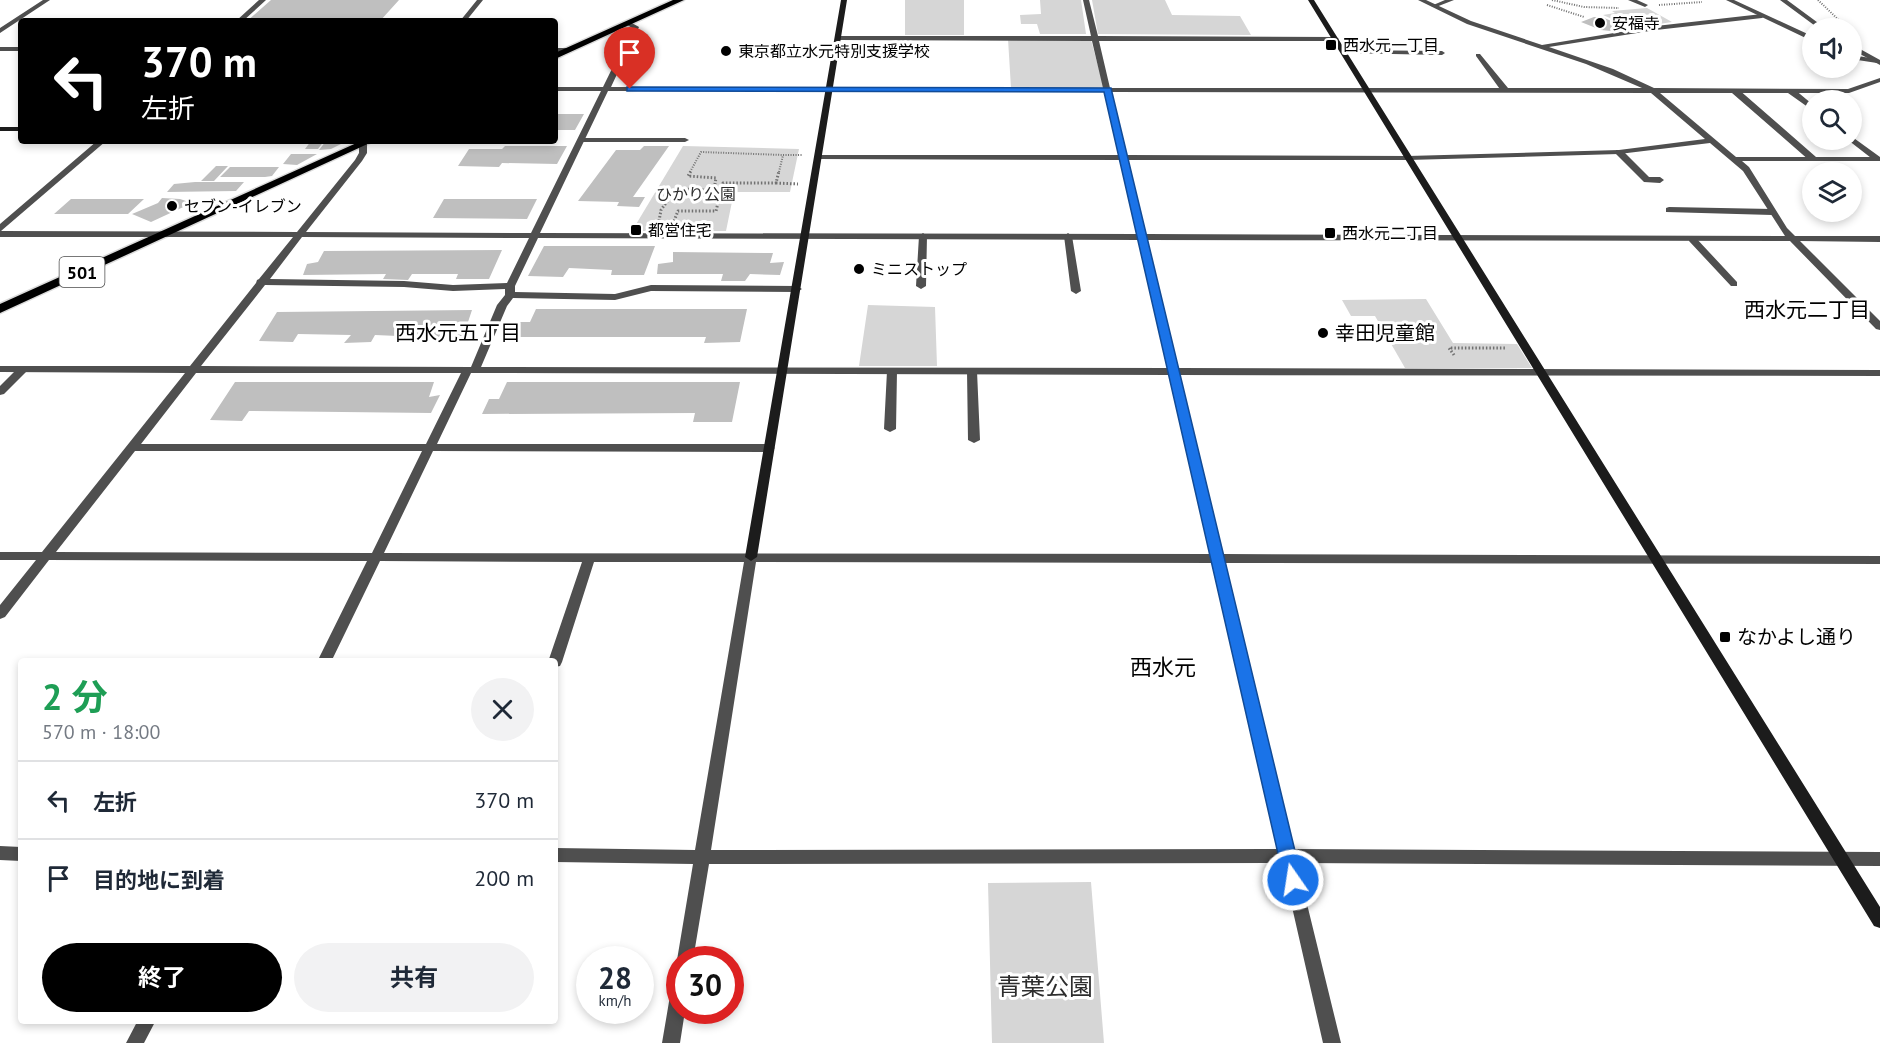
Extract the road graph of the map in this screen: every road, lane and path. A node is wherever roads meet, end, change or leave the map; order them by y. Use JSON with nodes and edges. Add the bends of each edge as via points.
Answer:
{"nodes":[{"id":1,"x":47,"y":0,"type":"edge"},
{"id":2,"x":263,"y":0,"type":"edge"},
{"id":3,"x":480,"y":0,"type":"edge"},
{"id":4,"x":680,"y":0,"type":"edge"},
{"id":5,"x":844,"y":0,"type":"edge"},
{"id":6,"x":1086,"y":0,"type":"edge"},
{"id":7,"x":1311,"y":0,"type":"edge"},
{"id":8,"x":1421,"y":0,"type":"edge"},
{"id":9,"x":1451,"y":0,"type":"edge"},
{"id":10,"x":1631,"y":0,"type":"edge"},
{"id":11,"x":1729,"y":0,"type":"edge"},
{"id":12,"x":1783,"y":0,"type":"edge"},
{"id":13,"x":1547,"y":5,"type":"dead end"},
{"id":14,"x":1645,"y":5,"type":"dead end"},
{"id":15,"x":1434,"y":6,"type":"junction"},
{"id":16,"x":1762,"y":16,"type":"junction"},
{"id":17,"x":1584,"y":17,"type":"dead end"},
{"id":18,"x":20,"y":18,"type":"edge"},
{"id":19,"x":242,"y":18,"type":"edge"},
{"id":20,"x":465,"y":18,"type":"edge"},
{"id":21,"x":1808,"y":18,"type":"edge"},
{"id":22,"x":18,"y":19,"type":"edge"},
{"id":23,"x":628,"y":22,"type":"junction"},
{"id":24,"x":0,"y":31,"type":"edge"},
{"id":25,"x":1802,"y":34,"type":"edge"},
{"id":26,"x":839,"y":38,"type":"junction"},
{"id":27,"x":1095,"y":38,"type":"junction"},
{"id":28,"x":1336,"y":39,"type":"junction"},
{"id":29,"x":1540,"y":46,"type":"junction"},
{"id":30,"x":0,"y":49,"type":"edge"},
{"id":31,"x":18,"y":49,"type":"edge"},
{"id":32,"x":558,"y":50,"type":"edge"},
{"id":33,"x":568,"y":50,"type":"junction"},
{"id":34,"x":1345,"y":52,"type":"junction"},
{"id":35,"x":1862,"y":52,"type":"edge"},
{"id":36,"x":1442,"y":53,"type":"dead end"},
{"id":37,"x":558,"y":55,"type":"edge"},
{"id":38,"x":1478,"y":56,"type":"dead end"},
{"id":39,"x":1862,"y":59,"type":"edge"},
{"id":40,"x":1879,"y":62,"type":"edge"},
{"id":41,"x":1880,"y":80,"type":"edge"},
{"id":42,"x":558,"y":89,"type":"edge"},
{"id":43,"x":607,"y":89,"type":"junction"},
{"id":44,"x":829,"y":89,"type":"junction"},
{"id":45,"x":1108,"y":90,"type":"junction"},
{"id":46,"x":1505,"y":90,"type":"junction"},
{"id":47,"x":1367,"y":91,"type":"junction"},
{"id":48,"x":1653,"y":91,"type":"junction"},
{"id":49,"x":1735,"y":91,"type":"junction"},
{"id":50,"x":1791,"y":91,"type":"junction"},
{"id":51,"x":1802,"y":100,"type":"edge"},
{"id":52,"x":0,"y":129,"type":"edge"},
{"id":53,"x":18,"y":129,"type":"edge"},
{"id":54,"x":582,"y":140,"type":"junction"},
{"id":55,"x":685,"y":140,"type":"dead end"},
{"id":56,"x":1712,"y":140,"type":"junction"},
{"id":57,"x":99,"y":144,"type":"edge"},
{"id":58,"x":362,"y":144,"type":"edge"},
{"id":59,"x":365,"y":144,"type":"edge"},
{"id":60,"x":1862,"y":146,"type":"edge"},
{"id":61,"x":1619,"y":152,"type":"junction"},
{"id":62,"x":783,"y":155,"type":"junction"},
{"id":63,"x":818,"y":156,"type":"junction"},
{"id":64,"x":1124,"y":158,"type":"junction"},
{"id":65,"x":1408,"y":158,"type":"junction"},
{"id":66,"x":1735,"y":159,"type":"junction"},
{"id":67,"x":1813,"y":159,"type":"junction"},
{"id":68,"x":1879,"y":159,"type":"edge"},
{"id":69,"x":1660,"y":180,"type":"dead end"},
{"id":70,"x":1669,"y":210,"type":"dead end"},
{"id":71,"x":1772,"y":212,"type":"junction"},
{"id":72,"x":0,"y":229,"type":"edge"},
{"id":73,"x":0,"y":234,"type":"edge"},
{"id":74,"x":163,"y":235,"type":"junction"},
{"id":75,"x":535,"y":235,"type":"junction"},
{"id":76,"x":296,"y":236,"type":"junction"},
{"id":77,"x":805,"y":236,"type":"junction"},
{"id":78,"x":923,"y":236,"type":"junction"},
{"id":79,"x":1068,"y":236,"type":"junction"},
{"id":80,"x":1143,"y":236,"type":"junction"},
{"id":81,"x":1458,"y":238,"type":"junction"},
{"id":82,"x":1692,"y":238,"type":"junction"},
{"id":83,"x":1791,"y":239,"type":"junction"},
{"id":84,"x":1880,"y":239,"type":"edge"},
{"id":85,"x":260,"y":282,"type":"junction"},
{"id":86,"x":1734,"y":284,"type":"dead end"},
{"id":87,"x":921,"y":286,"type":"dead end"},
{"id":88,"x":797,"y":288,"type":"junction"},
{"id":89,"x":510,"y":291,"type":"junction"},
{"id":90,"x":1076,"y":291,"type":"dead end"},
{"id":91,"x":0,"y":309,"type":"edge"},
{"id":92,"x":1879,"y":324,"type":"edge"},
{"id":93,"x":1527,"y":348,"type":"junction"},
{"id":94,"x":0,"y":369,"type":"edge"},
{"id":95,"x":23,"y":369,"type":"junction"},
{"id":96,"x":192,"y":369,"type":"junction"},
{"id":97,"x":472,"y":369,"type":"junction"},
{"id":98,"x":783,"y":370,"type":"junction"},
{"id":99,"x":892,"y":371,"type":"junction"},
{"id":100,"x":972,"y":371,"type":"junction"},
{"id":101,"x":1174,"y":371,"type":"junction"},
{"id":102,"x":1464,"y":372,"type":"junction"},
{"id":103,"x":1541,"y":372,"type":"junction"},
{"id":104,"x":1880,"y":373,"type":"edge"},
{"id":105,"x":0,"y":393,"type":"edge"},
{"id":106,"x":890,"y":429,"type":"dead end"},
{"id":107,"x":974,"y":440,"type":"dead end"},
{"id":108,"x":131,"y":447,"type":"junction"},
{"id":109,"x":428,"y":448,"type":"junction"},
{"id":110,"x":769,"y":448,"type":"junction"},
{"id":111,"x":0,"y":556,"type":"edge"},
{"id":112,"x":45,"y":556,"type":"junction"},
{"id":113,"x":375,"y":557,"type":"junction"},
{"id":114,"x":751,"y":557,"type":"junction"},
{"id":115,"x":589,"y":558,"type":"junction"},
{"id":116,"x":1218,"y":559,"type":"junction"},
{"id":117,"x":1655,"y":559,"type":"junction"},
{"id":118,"x":1880,"y":560,"type":"edge"},
{"id":119,"x":0,"y":614,"type":"edge"},
{"id":120,"x":326,"y":658,"type":"edge"},
{"id":121,"x":556,"y":658,"type":"edge"},
{"id":122,"x":0,"y":854,"type":"edge"},
{"id":123,"x":18,"y":854,"type":"edge"},
{"id":124,"x":558,"y":855,"type":"edge"},
{"id":125,"x":1287,"y":856,"type":"junction"},
{"id":126,"x":702,"y":857,"type":"junction"},
{"id":127,"x":1842,"y":860,"type":"junction"},
{"id":128,"x":1880,"y":860,"type":"edge"},
{"id":129,"x":1880,"y":921,"type":"edge"},
{"id":130,"x":687,"y":946,"type":"edge"},
{"id":131,"x":145,"y":1024,"type":"edge"},
{"id":132,"x":674,"y":1024,"type":"edge"},
{"id":133,"x":135,"y":1043,"type":"edge"},
{"id":134,"x":671,"y":1043,"type":"edge"},
{"id":135,"x":1332,"y":1043,"type":"edge"}],
"edges":[{"from":1,"to":18,"type":"street"},
{"from":2,"to":19,"type":"street"},
{"from":3,"to":20,"type":"street"},
{"from":4,"to":23,"type":"main road"},
{"from":5,"to":26,"type":"street"},
{"from":6,"to":27,"type":"street"},
{"from":7,"to":28,"type":"street"},
{"from":8,"to":15,"type":"street"},
{"from":9,"to":15,"type":"street"},
{"from":10,"to":14,"type":"street"},
{"from":11,"to":16,"type":"street"},
{"from":12,"to":21,"type":"street"},
{"from":13,"to":17,"type":"path"},
{"from":15,"to":29,"type":"street","via":[[1475,25]]},
{"from":16,"to":25,"type":"street"},
{"from":16,"to":29,"type":"street"},
{"from":22,"to":24,"type":"street"},
{"from":23,"to":33,"type":"main road"},
{"from":23,"to":43,"type":"street","via":[[636,27]]},
{"from":26,"to":27,"type":"street"},
{"from":26,"to":44,"type":"street"},
{"from":27,"to":28,"type":"street"},
{"from":27,"to":45,"type":"street"},
{"from":28,"to":34,"type":"street"},
{"from":29,"to":48,"type":"street"},
{"from":30,"to":31,"type":"street"},
{"from":32,"to":33,"type":"street"},
{"from":33,"to":37,"type":"main road"},
{"from":34,"to":36,"type":"street"},
{"from":34,"to":47,"type":"street"},
{"from":35,"to":40,"type":"street"},
{"from":38,"to":46,"type":"street"},
{"from":39,"to":40,"type":"street"},
{"from":41,"to":50,"type":"street","via":[[1849,91]]},
{"from":42,"to":43,"type":"street"},
{"from":43,"to":44,"type":"street"},
{"from":43,"to":54,"type":"street"},
{"from":44,"to":45,"type":"street"},
{"from":44,"to":63,"type":"street"},
{"from":45,"to":47,"type":"street"},
{"from":45,"to":64,"type":"street"},
{"from":46,"to":47,"type":"street"},
{"from":46,"to":48,"type":"street"},
{"from":47,"to":65,"type":"street"},
{"from":48,"to":49,"type":"street"},
{"from":48,"to":56,"type":"street"},
{"from":49,"to":50,"type":"street"},
{"from":49,"to":67,"type":"street"},
{"from":50,"to":51,"type":"street"},
{"from":52,"to":53,"type":"street"},
{"from":54,"to":55,"type":"street"},
{"from":54,"to":75,"type":"street"},
{"from":56,"to":61,"type":"street"},
{"from":56,"to":66,"type":"street"},
{"from":57,"to":72,"type":"street"},
{"from":58,"to":74,"type":"main road","number":"501"},
{"from":59,"to":76,"type":"street","via":[[358,160]]},
{"from":60,"to":68,"type":"street"},
{"from":61,"to":65,"type":"street"},
{"from":61,"to":69,"type":"street","via":[[1647,180]]},
{"from":62,"to":62,"type":"path","via":[[776,183],[723,183],[716,211],[678,211],[673,223],[659,222],[661,210],[676,189],[714,190],[716,178],[688,176],[701,152]]},
{"from":62,"to":63,"type":"path"},
{"from":63,"to":64,"type":"street"},
{"from":63,"to":77,"type":"street"},
{"from":64,"to":65,"type":"street"},
{"from":64,"to":80,"type":"street"},
{"from":65,"to":81,"type":"street"},
{"from":66,"to":67,"type":"street"},
{"from":66,"to":71,"type":"street","via":[[1746,169]]},
{"from":67,"to":68,"type":"street"},
{"from":70,"to":71,"type":"street"},
{"from":71,"to":83,"type":"street"},
{"from":73,"to":74,"type":"street"},
{"from":74,"to":76,"type":"street"},
{"from":74,"to":91,"type":"main road","number":"501"},
{"from":75,"to":76,"type":"street"},
{"from":75,"to":77,"type":"street"},
{"from":75,"to":89,"type":"street"},
{"from":76,"to":85,"type":"street"},
{"from":77,"to":78,"type":"street"},
{"from":77,"to":88,"type":"street"},
{"from":78,"to":79,"type":"street"},
{"from":78,"to":87,"type":"street"},
{"from":79,"to":80,"type":"street"},
{"from":79,"to":90,"type":"street"},
{"from":80,"to":81,"type":"street"},
{"from":80,"to":101,"type":"street"},
{"from":81,"to":82,"type":"street"},
{"from":81,"to":93,"type":"street"},
{"from":82,"to":83,"type":"street"},
{"from":82,"to":86,"type":"street"},
{"from":83,"to":84,"type":"street"},
{"from":83,"to":92,"type":"street"},
{"from":85,"to":89,"type":"street","via":[[404,284]]},
{"from":85,"to":96,"type":"street"},
{"from":88,"to":89,"type":"street","via":[[651,288],[615,297]]},
{"from":88,"to":98,"type":"street"},
{"from":89,"to":97,"type":"street"},
{"from":93,"to":102,"type":"path","via":[[1449,348]]},
{"from":93,"to":103,"type":"street"},
{"from":94,"to":95,"type":"street"},
{"from":95,"to":96,"type":"street"},
{"from":95,"to":105,"type":"street"},
{"from":96,"to":97,"type":"street"},
{"from":96,"to":108,"type":"street"},
{"from":97,"to":98,"type":"street"},
{"from":97,"to":109,"type":"street"},
{"from":98,"to":99,"type":"street"},
{"from":98,"to":110,"type":"street"},
{"from":99,"to":100,"type":"street"},
{"from":99,"to":106,"type":"street"},
{"from":100,"to":101,"type":"street"},
{"from":100,"to":107,"type":"street"},
{"from":101,"to":102,"type":"street"},
{"from":101,"to":116,"type":"street"},
{"from":102,"to":103,"type":"street"},
{"from":103,"to":104,"type":"street"},
{"from":103,"to":117,"type":"street"},
{"from":108,"to":109,"type":"street"},
{"from":108,"to":112,"type":"street"},
{"from":109,"to":110,"type":"street"},
{"from":109,"to":113,"type":"street"},
{"from":110,"to":114,"type":"street"},
{"from":111,"to":112,"type":"street"},
{"from":112,"to":113,"type":"street"},
{"from":112,"to":119,"type":"street"},
{"from":113,"to":115,"type":"street"},
{"from":113,"to":120,"type":"street"},
{"from":114,"to":115,"type":"street"},
{"from":114,"to":116,"type":"street"},
{"from":114,"to":126,"type":"street"},
{"from":115,"to":121,"type":"street"},
{"from":116,"to":117,"type":"street"},
{"from":116,"to":125,"type":"street"},
{"from":117,"to":118,"type":"street"},
{"from":117,"to":127,"type":"street"},
{"from":122,"to":123,"type":"street"},
{"from":124,"to":126,"type":"street"},
{"from":125,"to":126,"type":"street"},
{"from":125,"to":127,"type":"street"},
{"from":125,"to":135,"type":"street"},
{"from":126,"to":130,"type":"street"},
{"from":127,"to":128,"type":"street"},
{"from":127,"to":129,"type":"street"},
{"from":131,"to":133,"type":"street"},
{"from":132,"to":134,"type":"street"}]}
